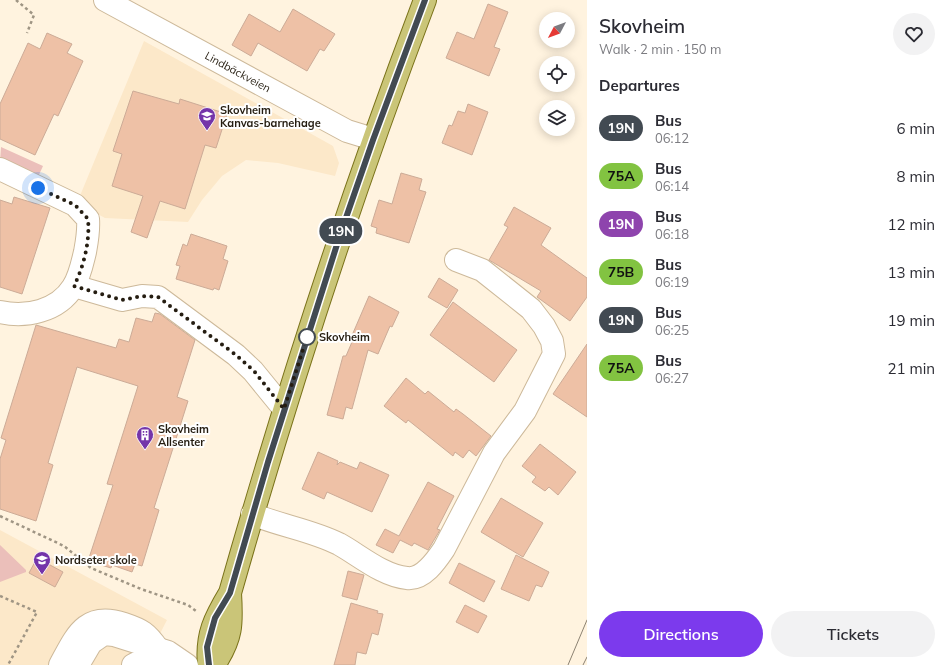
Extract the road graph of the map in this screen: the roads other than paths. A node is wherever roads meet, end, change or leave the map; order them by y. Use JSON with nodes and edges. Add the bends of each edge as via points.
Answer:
{"nodes":[{"id":1,"x":105,"y":0,"type":"edge"},
{"id":2,"x":425,"y":0,"type":"edge"},
{"id":3,"x":373,"y":140,"type":"junction"},
{"id":4,"x":0,"y":169,"type":"edge"},
{"id":5,"x":456,"y":260,"type":"dead end"},
{"id":6,"x":74,"y":286,"type":"junction"},
{"id":7,"x":0,"y":312,"type":"edge"},
{"id":8,"x":284,"y":409,"type":"junction"},
{"id":9,"x":252,"y":514,"type":"junction"},
{"id":10,"x":230,"y":593,"type":"junction"},
{"id":11,"x":158,"y":649,"type":"junction"},
{"id":12,"x":135,"y":664,"type":"edge"},
{"id":13,"x":60,"y":665,"type":"edge"},
{"id":14,"x":78,"y":665,"type":"edge"},
{"id":15,"x":183,"y":665,"type":"edge"},
{"id":16,"x":187,"y":665,"type":"edge"},
{"id":17,"x":209,"y":665,"type":"edge"},
{"id":18,"x":214,"y":665,"type":"edge"}],
"edges":[{"from":1,"to":3,"type":"street","name":"Lindbäckveien","via":[[347,131]]},
{"from":2,"to":3,"type":"main road"},
{"from":3,"to":8,"type":"main road"},
{"from":4,"to":6,"type":"street","via":[[75,205],[88,219],[89,231],[81,272]]},
{"from":5,"to":9,"type":"street","via":[[482,270],[531,309],[552,341],[554,354],[525,411],[494,453],[435,562],[426,571],[407,578],[378,568],[333,542]]},
{"from":6,"to":7,"type":"street","via":[[52,307],[39,312]]},
{"from":6,"to":8,"type":"street","via":[[122,300],[142,296],[158,297],[216,351],[254,371]]},
{"from":8,"to":9,"type":"main road"},
{"from":9,"to":10,"type":"main road"},
{"from":10,"to":17,"type":"main road","via":[[215,618],[207,647]]},
{"from":10,"to":18,"type":"main road","via":[[232,622],[225,649]]},
{"from":11,"to":13,"type":"street","via":[[149,636],[140,629],[112,620],[99,620],[81,630],[72,641]]},
{"from":11,"to":14,"type":"street","via":[[114,634],[104,634],[91,643]]},
{"from":11,"to":16,"type":"street","via":[[168,652]]},
{"from":12,"to":15,"type":"street","via":[[154,661]]}]}
